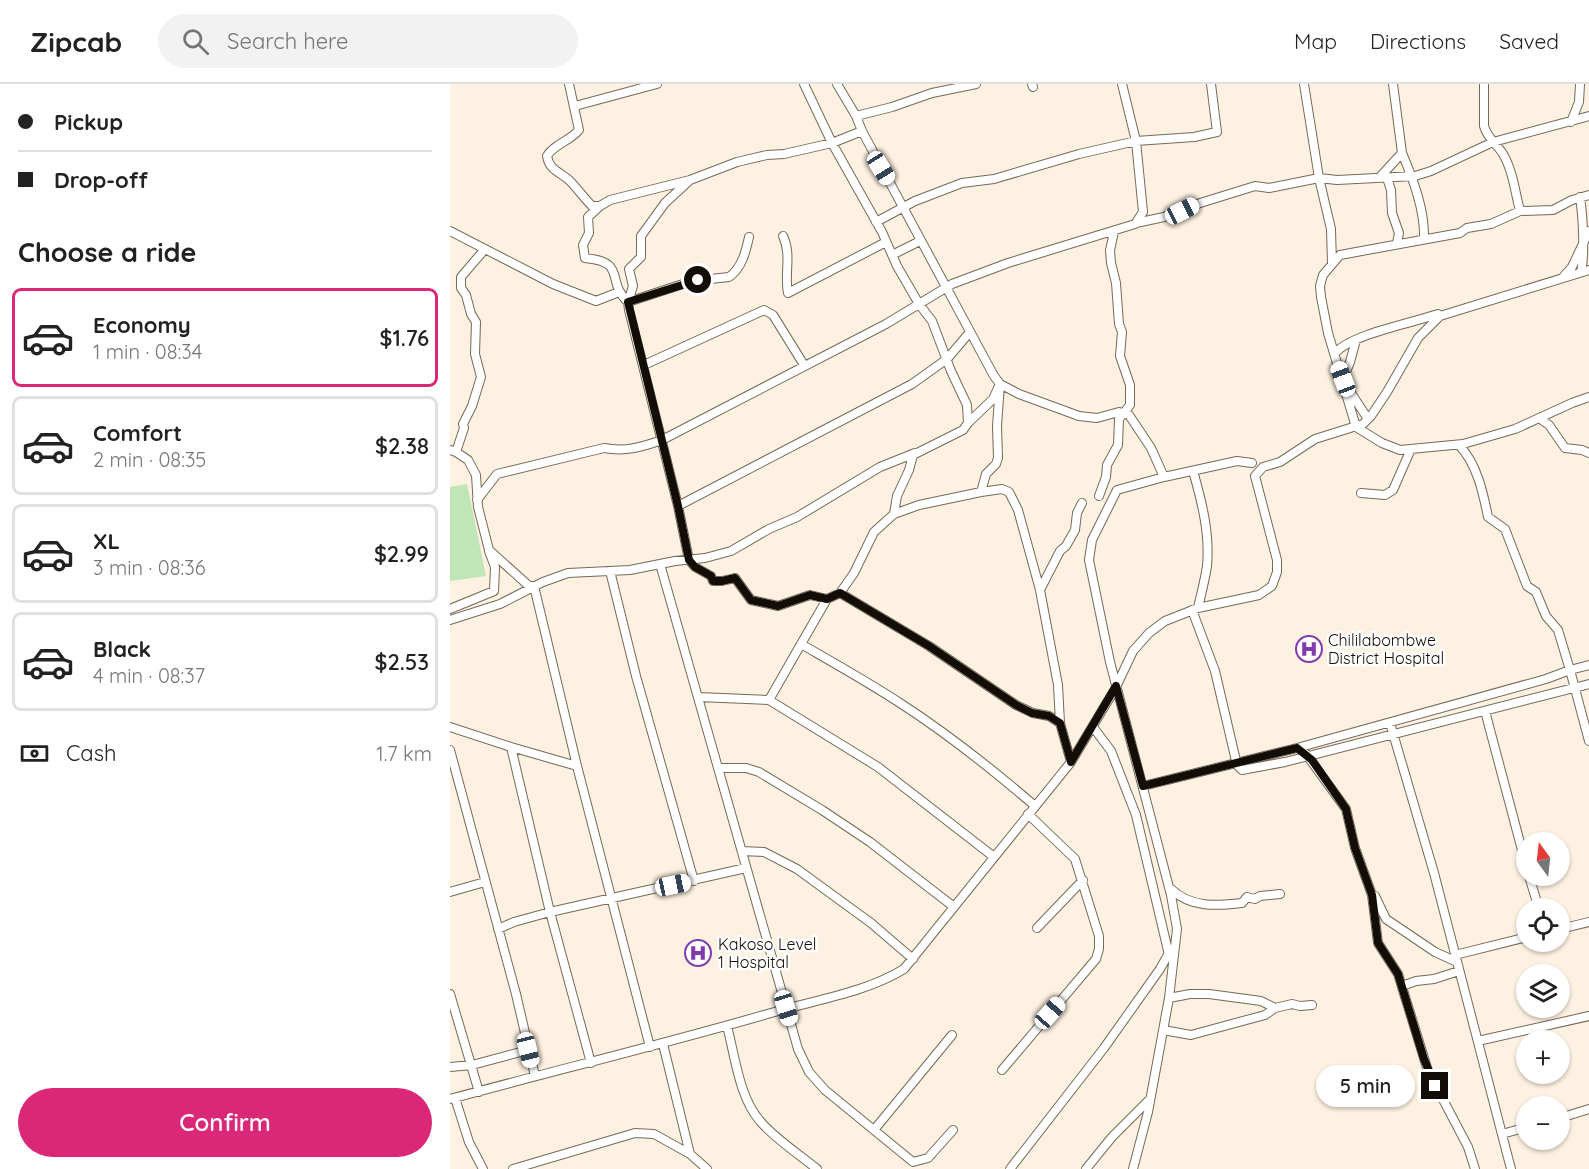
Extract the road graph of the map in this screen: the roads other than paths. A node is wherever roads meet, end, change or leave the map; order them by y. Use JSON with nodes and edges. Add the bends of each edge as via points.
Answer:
{"nodes":[{"id":1,"x":569,"y":84,"type":"edge"},
{"id":2,"x":657,"y":84,"type":"edge"},
{"id":3,"x":804,"y":84,"type":"edge"},
{"id":4,"x":837,"y":84,"type":"edge"},
{"id":5,"x":976,"y":84,"type":"edge"},
{"id":6,"x":1122,"y":84,"type":"edge"},
{"id":7,"x":1211,"y":84,"type":"edge"},
{"id":8,"x":1304,"y":84,"type":"edge"},
{"id":9,"x":1393,"y":84,"type":"edge"},
{"id":10,"x":1484,"y":84,"type":"edge"},
{"id":11,"x":1580,"y":84,"type":"edge"},
{"id":12,"x":575,"y":106,"type":"junction"},
{"id":13,"x":856,"y":116,"type":"junction"},
{"id":14,"x":1589,"y":116,"type":"edge"},
{"id":15,"x":1571,"y":122,"type":"junction"},
{"id":16,"x":862,"y":131,"type":"junction"},
{"id":17,"x":1136,"y":141,"type":"junction"},
{"id":18,"x":1493,"y":142,"type":"junction"},
{"id":19,"x":832,"y":143,"type":"junction"},
{"id":20,"x":1402,"y":153,"type":"junction"},
{"id":21,"x":1412,"y":176,"type":"junction"},
{"id":22,"x":1319,"y":178,"type":"junction"},
{"id":23,"x":1383,"y":178,"type":"junction"},
{"id":24,"x":690,"y":180,"type":"junction"},
{"id":25,"x":1589,"y":195,"type":"edge"},
{"id":26,"x":1580,"y":197,"type":"junction"},
{"id":27,"x":600,"y":206,"type":"junction"},
{"id":28,"x":903,"y":207,"type":"junction"},
{"id":29,"x":1520,"y":211,"type":"junction"},
{"id":30,"x":876,"y":222,"type":"junction"},
{"id":31,"x":1136,"y":223,"type":"junction"},
{"id":32,"x":450,"y":231,"type":"edge"},
{"id":33,"x":1589,"y":231,"type":"edge"},
{"id":34,"x":1114,"y":232,"type":"junction"},
{"id":35,"x":783,"y":236,"type":"dead end"},
{"id":36,"x":749,"y":237,"type":"dead end"},
{"id":37,"x":1424,"y":239,"type":"junction"},
{"id":38,"x":920,"y":241,"type":"junction"},
{"id":39,"x":886,"y":242,"type":"junction"},
{"id":40,"x":1397,"y":243,"type":"junction"},
{"id":41,"x":1582,"y":245,"type":"junction"},
{"id":42,"x":485,"y":249,"type":"junction"},
{"id":43,"x":891,"y":255,"type":"junction"},
{"id":44,"x":1332,"y":264,"type":"junction"},
{"id":45,"x":1585,"y":272,"type":"edge"},
{"id":46,"x":1563,"y":278,"type":"junction"},
{"id":47,"x":945,"y":288,"type":"junction"},
{"id":48,"x":620,"y":292,"type":"junction"},
{"id":49,"x":628,"y":302,"type":"junction"},
{"id":50,"x":919,"y":304,"type":"junction"},
{"id":51,"x":1448,"y":311,"type":"junction"},
{"id":52,"x":970,"y":332,"type":"junction"},
{"id":53,"x":1356,"y":339,"type":"junction"},
{"id":54,"x":1335,"y":353,"type":"junction"},
{"id":55,"x":947,"y":359,"type":"junction"},
{"id":56,"x":644,"y":365,"type":"junction"},
{"id":57,"x":804,"y":365,"type":"junction"},
{"id":58,"x":1343,"y":381,"type":"junction"},
{"id":59,"x":1000,"y":384,"type":"junction"},
{"id":60,"x":1589,"y":398,"type":"edge"},
{"id":61,"x":1124,"y":413,"type":"junction"},
{"id":62,"x":1539,"y":418,"type":"junction"},
{"id":63,"x":1368,"y":419,"type":"junction"},
{"id":64,"x":968,"y":423,"type":"junction"},
{"id":65,"x":1356,"y":427,"type":"junction"},
{"id":66,"x":662,"y":440,"type":"junction"},
{"id":67,"x":1459,"y":445,"type":"junction"},
{"id":68,"x":1411,"y":450,"type":"junction"},
{"id":69,"x":453,"y":451,"type":"edge"},
{"id":70,"x":915,"y":453,"type":"junction"},
{"id":71,"x":1589,"y":453,"type":"edge"},
{"id":72,"x":1252,"y":463,"type":"dead end"},
{"id":73,"x":1193,"y":471,"type":"junction"},
{"id":74,"x":1164,"y":477,"type":"junction"},
{"id":75,"x":981,"y":492,"type":"junction"},
{"id":76,"x":1361,"y":493,"type":"dead end"},
{"id":77,"x":1099,"y":496,"type":"dead end"},
{"id":78,"x":477,"y":500,"type":"junction"},
{"id":79,"x":1082,"y":503,"type":"dead end"},
{"id":80,"x":678,"y":506,"type":"junction"},
{"id":81,"x":894,"y":514,"type":"junction"},
{"id":82,"x":489,"y":550,"type":"junction"},
{"id":83,"x":689,"y":560,"type":"junction"},
{"id":84,"x":660,"y":564,"type":"junction"},
{"id":85,"x":609,"y":571,"type":"junction"},
{"id":86,"x":534,"y":586,"type":"junction"},
{"id":87,"x":1040,"y":590,"type":"junction"},
{"id":88,"x":840,"y":593,"type":"junction"},
{"id":89,"x":827,"y":599,"type":"junction"},
{"id":90,"x":450,"y":609,"type":"edge"},
{"id":91,"x":1195,"y":609,"type":"junction"},
{"id":92,"x":450,"y":620,"type":"edge"},
{"id":93,"x":801,"y":644,"type":"junction"},
{"id":94,"x":1589,"y":665,"type":"edge"},
{"id":95,"x":1570,"y":670,"type":"junction"},
{"id":96,"x":1589,"y":684,"type":"edge"},
{"id":97,"x":1116,"y":686,"type":"junction"},
{"id":98,"x":1575,"y":688,"type":"junction"},
{"id":99,"x":698,"y":697,"type":"junction"},
{"id":100,"x":769,"y":700,"type":"junction"},
{"id":101,"x":1485,"y":711,"type":"junction"},
{"id":102,"x":1060,"y":723,"type":"junction"},
{"id":103,"x":1390,"y":723,"type":"junction"},
{"id":104,"x":450,"y":727,"type":"edge"},
{"id":105,"x":1093,"y":727,"type":"junction"},
{"id":106,"x":1393,"y":735,"type":"junction"},
{"id":107,"x":1589,"y":741,"type":"edge"},
{"id":108,"x":511,"y":747,"type":"junction"},
{"id":109,"x":1297,"y":748,"type":"junction"},
{"id":110,"x":450,"y":750,"type":"edge"},
{"id":111,"x":1309,"y":756,"type":"junction"},
{"id":112,"x":1071,"y":762,"type":"junction"},
{"id":113,"x":1236,"y":763,"type":"junction"},
{"id":114,"x":577,"y":766,"type":"junction"},
{"id":115,"x":720,"y":768,"type":"junction"},
{"id":116,"x":1143,"y":786,"type":"junction"},
{"id":117,"x":1035,"y":806,"type":"junction"},
{"id":118,"x":1028,"y":814,"type":"junction"},
{"id":119,"x":1517,"y":832,"type":"edge"},
{"id":120,"x":742,"y":851,"type":"junction"},
{"id":121,"x":994,"y":857,"type":"junction"},
{"id":122,"x":746,"y":868,"type":"junction"},
{"id":123,"x":694,"y":880,"type":"junction"},
{"id":124,"x":1083,"y":880,"type":"junction"},
{"id":125,"x":485,"y":882,"type":"junction"},
{"id":126,"x":1369,"y":885,"type":"junction"},
{"id":127,"x":1169,"y":888,"type":"junction"},
{"id":128,"x":450,"y":892,"type":"edge"},
{"id":129,"x":1280,"y":894,"type":"dead end"},
{"id":130,"x":611,"y":898,"type":"junction"},
{"id":131,"x":954,"y":908,"type":"junction"},
{"id":132,"x":550,"y":912,"type":"junction"},
{"id":133,"x":1589,"y":922,"type":"edge"},
{"id":134,"x":1570,"y":927,"type":"edge"},
{"id":135,"x":1037,"y":928,"type":"dead end"},
{"id":136,"x":498,"y":929,"type":"junction"},
{"id":137,"x":1516,"y":941,"type":"edge"},
{"id":138,"x":1169,"y":953,"type":"junction"},
{"id":139,"x":913,"y":960,"type":"junction"},
{"id":140,"x":1457,"y":963,"type":"junction"},
{"id":141,"x":1172,"y":968,"type":"junction"},
{"id":142,"x":1402,"y":986,"type":"junction"},
{"id":143,"x":450,"y":993,"type":"edge"},
{"id":144,"x":1169,"y":998,"type":"junction"},
{"id":145,"x":452,"y":1005,"type":"edge"},
{"id":146,"x":1312,"y":1005,"type":"dead end"},
{"id":147,"x":786,"y":1008,"type":"junction"},
{"id":148,"x":1275,"y":1008,"type":"junction"},
{"id":149,"x":1589,"y":1016,"type":"edge"},
{"id":150,"x":727,"y":1026,"type":"junction"},
{"id":151,"x":1163,"y":1030,"type":"junction"},
{"id":152,"x":952,"y":1035,"type":"dead end"},
{"id":153,"x":1478,"y":1041,"type":"junction"},
{"id":154,"x":663,"y":1044,"type":"junction"},
{"id":155,"x":650,"y":1047,"type":"junction"},
{"id":156,"x":528,"y":1050,"type":"junction"},
{"id":157,"x":591,"y":1062,"type":"junction"},
{"id":158,"x":472,"y":1065,"type":"junction"},
{"id":159,"x":450,"y":1067,"type":"edge"},
{"id":160,"x":1002,"y":1070,"type":"dead end"},
{"id":161,"x":535,"y":1076,"type":"junction"},
{"id":162,"x":479,"y":1092,"type":"junction"},
{"id":163,"x":1150,"y":1098,"type":"junction"},
{"id":164,"x":453,"y":1099,"type":"edge"},
{"id":165,"x":1589,"y":1109,"type":"edge"},
{"id":166,"x":1570,"y":1115,"type":"edge"},
{"id":167,"x":874,"y":1130,"type":"junction"},
{"id":168,"x":953,"y":1130,"type":"dead end"},
{"id":169,"x":1516,"y":1130,"type":"edge"},
{"id":170,"x":1502,"y":1134,"type":"junction"},
{"id":171,"x":690,"y":1154,"type":"junction"},
{"id":172,"x":483,"y":1169,"type":"edge"},
{"id":173,"x":513,"y":1169,"type":"edge"},
{"id":174,"x":707,"y":1169,"type":"edge"},
{"id":175,"x":817,"y":1169,"type":"edge"},
{"id":176,"x":1010,"y":1169,"type":"edge"},
{"id":177,"x":1086,"y":1169,"type":"edge"},
{"id":178,"x":1133,"y":1169,"type":"edge"},
{"id":179,"x":1475,"y":1169,"type":"edge"},
{"id":180,"x":1511,"y":1169,"type":"edge"}],
"edges":[{"from":1,"to":12,"type":"street"},
{"from":2,"to":12,"type":"street"},
{"from":3,"to":19,"type":"street"},
{"from":4,"to":13,"type":"street"},
{"from":5,"to":13,"type":"street"},
{"from":6,"to":17,"type":"street"},
{"from":7,"to":17,"type":"street","via":[[1217,132]]},
{"from":8,"to":22,"type":"street"},
{"from":9,"to":20,"type":"street"},
{"from":10,"to":18,"type":"street","via":[[1484,126]]},
{"from":11,"to":15,"type":"street","via":[[1579,102]]},
{"from":12,"to":27,"type":"street","via":[[579,130],[550,151],[548,161],[592,206]]},
{"from":13,"to":16,"type":"street"},
{"from":14,"to":15,"type":"street"},
{"from":15,"to":18,"type":"street"},
{"from":16,"to":19,"type":"street"},
{"from":16,"to":28,"type":"street"},
{"from":17,"to":28,"type":"street","via":[[994,179],[962,183]]},
{"from":17,"to":31,"type":"street","via":[[1143,212]]},
{"from":18,"to":21,"type":"street"},
{"from":18,"to":29,"type":"street","via":[[1510,168]]},
{"from":19,"to":24,"type":"street","via":[[767,154]]},
{"from":19,"to":30,"type":"street"},
{"from":20,"to":21,"type":"street"},
{"from":20,"to":23,"type":"street"},
{"from":21,"to":23,"type":"street"},
{"from":21,"to":37,"type":"street"},
{"from":22,"to":23,"type":"street"},
{"from":22,"to":31,"type":"street","via":[[1269,188],[1255,186],[1164,218]]},
{"from":22,"to":44,"type":"street","via":[[1331,229]]},
{"from":23,"to":40,"type":"street","via":[[1391,190],[1392,213],[1399,233]]},
{"from":24,"to":27,"type":"street"},
{"from":24,"to":49,"type":"street","via":[[665,203],[641,236],[641,257],[629,269],[633,286]]},
{"from":25,"to":26,"type":"street"},
{"from":26,"to":29,"type":"street","via":[[1553,210]]},
{"from":26,"to":41,"type":"street"},
{"from":27,"to":48,"type":"street","via":[[588,217],[585,258],[603,260],[612,267]]},
{"from":28,"to":30,"type":"street"},
{"from":28,"to":38,"type":"street"},
{"from":29,"to":37,"type":"street","via":[[1491,224]]},
{"from":30,"to":39,"type":"street"},
{"from":31,"to":34,"type":"street"},
{"from":32,"to":42,"type":"street"},
{"from":33,"to":41,"type":"street"},
{"from":34,"to":47,"type":"street","via":[[1008,263]]},
{"from":34,"to":61,"type":"street","via":[[1110,250],[1122,332],[1120,356],[1130,385],[1130,405]]},
{"from":35,"to":39,"type":"street","via":[[787,243],[788,293]]},
{"from":36,"to":49,"type":"street","via":[[740,264],[729,277],[692,281]]},
{"from":37,"to":40,"type":"street"},
{"from":38,"to":43,"type":"street"},
{"from":38,"to":47,"type":"street"},
{"from":39,"to":43,"type":"street"},
{"from":40,"to":44,"type":"street","via":[[1340,255]]},
{"from":41,"to":45,"type":"street"},
{"from":41,"to":46,"type":"street"},
{"from":42,"to":48,"type":"street","via":[[596,301]]},
{"from":42,"to":69,"type":"street","via":[[461,277],[461,288],[476,322],[475,354],[481,377]]},
{"from":43,"to":50,"type":"street"},
{"from":44,"to":54,"type":"street","via":[[1320,286]]},
{"from":45,"to":46,"type":"street"},
{"from":46,"to":51,"type":"street"},
{"from":47,"to":50,"type":"street"},
{"from":47,"to":52,"type":"street"},
{"from":48,"to":49,"type":"street"},
{"from":49,"to":56,"type":"street"},
{"from":50,"to":55,"type":"street","via":[[932,321]]},
{"from":50,"to":57,"type":"street"},
{"from":51,"to":53,"type":"street"},
{"from":51,"to":63,"type":"street","via":[[1431,322],[1418,338]]},
{"from":52,"to":55,"type":"street"},
{"from":52,"to":59,"type":"street"},
{"from":53,"to":54,"type":"street"},
{"from":53,"to":58,"type":"street"},
{"from":54,"to":58,"type":"street"},
{"from":55,"to":64,"type":"street","via":[[967,405]]},
{"from":55,"to":80,"type":"street","via":[[912,384]]},
{"from":56,"to":57,"type":"street","via":[[764,310],[773,315]]},
{"from":56,"to":66,"type":"street"},
{"from":57,"to":66,"type":"street"},
{"from":58,"to":63,"type":"street"},
{"from":58,"to":65,"type":"street"},
{"from":59,"to":61,"type":"street","via":[[1079,416],[1097,418]]},
{"from":59,"to":64,"type":"street","via":[[993,399]]},
{"from":59,"to":75,"type":"street","via":[[998,458],[986,474]]},
{"from":60,"to":62,"type":"street"},
{"from":61,"to":74,"type":"street","via":[[1147,440]]},
{"from":61,"to":77,"type":"street","via":[[1119,419],[1118,445],[1107,465]]},
{"from":62,"to":67,"type":"street"},
{"from":62,"to":71,"type":"street","via":[[1549,425],[1564,448]]},
{"from":63,"to":65,"type":"street"},
{"from":64,"to":70,"type":"street","via":[[963,430]]},
{"from":65,"to":68,"type":"street","via":[[1393,448]]},
{"from":65,"to":91,"type":"street","via":[[1315,439],[1280,462],[1263,467],[1255,476],[1277,560],[1272,586],[1259,595]]},
{"from":66,"to":78,"type":"street","via":[[635,449],[604,448],[498,474]]},
{"from":66,"to":80,"type":"street"},
{"from":67,"to":68,"type":"street"},
{"from":67,"to":95,"type":"street","via":[[1482,487],[1488,517],[1505,529],[1527,586],[1536,592],[1546,616],[1558,630]]},
{"from":68,"to":76,"type":"street","via":[[1393,490],[1384,495]]},
{"from":69,"to":78,"type":"street","via":[[468,460],[476,475]]},
{"from":70,"to":81,"type":"street","via":[[899,489]]},
{"from":70,"to":83,"type":"street","via":[[880,467],[742,546],[720,555]]},
{"from":72,"to":73,"type":"street","via":[[1237,461]]},
{"from":73,"to":74,"type":"street"},
{"from":73,"to":91,"type":"street","via":[[1207,548],[1207,565]]},
{"from":74,"to":97,"type":"street","via":[[1117,490],[1092,540],[1089,560]]},
{"from":75,"to":81,"type":"street"},
{"from":75,"to":87,"type":"street","via":[[1002,489],[1014,498]]},
{"from":78,"to":82,"type":"street"},
{"from":79,"to":87,"type":"street","via":[[1075,530]]},
{"from":80,"to":83,"type":"street"},
{"from":81,"to":88,"type":"street","via":[[874,532]]},
{"from":82,"to":86,"type":"street","via":[[529,586]]},
{"from":82,"to":90,"type":"street","via":[[495,567],[494,591]]},
{"from":83,"to":84,"type":"street"},
{"from":83,"to":89,"type":"street","via":[[713,581],[735,578],[751,600],[778,606],[810,595]]},
{"from":84,"to":85,"type":"street"},
{"from":84,"to":99,"type":"street"},
{"from":85,"to":86,"type":"street","via":[[568,573]]},
{"from":85,"to":123,"type":"street"},
{"from":86,"to":92,"type":"street","via":[[500,604]]},
{"from":86,"to":114,"type":"street"},
{"from":87,"to":102,"type":"street","via":[[1057,676]]},
{"from":88,"to":89,"type":"street"},
{"from":88,"to":102,"type":"street","via":[[929,646],[1016,705]]},
{"from":89,"to":93,"type":"street"},
{"from":91,"to":97,"type":"street","via":[[1165,621],[1149,633],[1133,651]]},
{"from":91,"to":113,"type":"street","via":[[1215,670]]},
{"from":93,"to":100,"type":"street"},
{"from":93,"to":117,"type":"street","via":[[934,726]]},
{"from":94,"to":95,"type":"street"},
{"from":95,"to":98,"type":"street"},
{"from":95,"to":103,"type":"street"},
{"from":96,"to":98,"type":"street"},
{"from":97,"to":105,"type":"street"},
{"from":97,"to":116,"type":"street"},
{"from":98,"to":101,"type":"street"},
{"from":98,"to":107,"type":"street"},
{"from":99,"to":100,"type":"street"},
{"from":99,"to":115,"type":"street"},
{"from":100,"to":121,"type":"street","via":[[878,767]]},
{"from":101,"to":106,"type":"street"},
{"from":101,"to":119,"type":"street"},
{"from":102,"to":112,"type":"street"},
{"from":103,"to":106,"type":"street"},
{"from":103,"to":109,"type":"street"},
{"from":104,"to":108,"type":"street"},
{"from":105,"to":112,"type":"street"},
{"from":105,"to":138,"type":"street","via":[[1111,751],[1136,815]]},
{"from":106,"to":111,"type":"street"},
{"from":106,"to":140,"type":"street"},
{"from":108,"to":114,"type":"street"},
{"from":108,"to":132,"type":"street"},
{"from":109,"to":111,"type":"street"},
{"from":109,"to":113,"type":"street"},
{"from":110,"to":125,"type":"street"},
{"from":111,"to":113,"type":"street","via":[[1249,770],[1242,770]]},
{"from":111,"to":126,"type":"street","via":[[1346,809]]},
{"from":112,"to":117,"type":"street"},
{"from":113,"to":116,"type":"street"},
{"from":114,"to":130,"type":"street"},
{"from":115,"to":120,"type":"street"},
{"from":115,"to":131,"type":"street","via":[[759,772],[870,842]]},
{"from":116,"to":127,"type":"street"},
{"from":117,"to":118,"type":"street"},
{"from":118,"to":121,"type":"street"},
{"from":118,"to":124,"type":"street","via":[[1075,859]]},
{"from":120,"to":122,"type":"street"},
{"from":120,"to":139,"type":"street","via":[[764,852],[796,869],[871,923]]},
{"from":121,"to":131,"type":"street"},
{"from":122,"to":123,"type":"street"},
{"from":122,"to":147,"type":"street"},
{"from":123,"to":130,"type":"street"},
{"from":124,"to":135,"type":"street"},
{"from":124,"to":160,"type":"street","via":[[1099,936],[1096,959]]},
{"from":125,"to":128,"type":"street"},
{"from":125,"to":136,"type":"street"},
{"from":126,"to":140,"type":"street","via":[[1386,919]]},
{"from":126,"to":142,"type":"street","via":[[1378,943]]},
{"from":127,"to":129,"type":"street","via":[[1179,897],[1211,907],[1242,903],[1247,897]]},
{"from":127,"to":141,"type":"street","via":[[1177,929]]},
{"from":130,"to":132,"type":"street"},
{"from":130,"to":155,"type":"street"},
{"from":131,"to":139,"type":"street"},
{"from":132,"to":136,"type":"street"},
{"from":132,"to":157,"type":"street"},
{"from":133,"to":134,"type":"street"},
{"from":136,"to":156,"type":"street"},
{"from":137,"to":140,"type":"street"},
{"from":138,"to":141,"type":"street"},
{"from":138,"to":176,"type":"street","via":[[1104,1048]]},
{"from":139,"to":147,"type":"street","via":[[878,982]]},
{"from":140,"to":142,"type":"street","via":[[1434,980]]},
{"from":140,"to":153,"type":"street"},
{"from":141,"to":144,"type":"street"},
{"from":142,"to":179,"type":"street","via":[[1428,1071]]},
{"from":143,"to":145,"type":"street"},
{"from":144,"to":148,"type":"street","via":[[1209,994],[1261,1001]]},
{"from":144,"to":151,"type":"street"},
{"from":145,"to":158,"type":"street"},
{"from":146,"to":148,"type":"street"},
{"from":147,"to":150,"type":"street"},
{"from":147,"to":167,"type":"street","via":[[809,1072]]},
{"from":148,"to":151,"type":"street","via":[[1265,1015],[1191,1035]]},
{"from":149,"to":153,"type":"street"},
{"from":150,"to":154,"type":"street"},
{"from":150,"to":175,"type":"street","via":[[741,1083],[760,1122]]},
{"from":151,"to":163,"type":"street"},
{"from":152,"to":167,"type":"street"},
{"from":153,"to":170,"type":"street"},
{"from":154,"to":155,"type":"street"},
{"from":154,"to":171,"type":"street"},
{"from":155,"to":157,"type":"street"},
{"from":156,"to":158,"type":"street"},
{"from":156,"to":161,"type":"street"},
{"from":157,"to":161,"type":"street"},
{"from":158,"to":159,"type":"street"},
{"from":158,"to":162,"type":"street"},
{"from":161,"to":162,"type":"street"},
{"from":162,"to":164,"type":"street"},
{"from":163,"to":177,"type":"street"},
{"from":163,"to":178,"type":"street"},
{"from":164,"to":172,"type":"street"},
{"from":165,"to":166,"type":"street"},
{"from":167,"to":168,"type":"street","via":[[913,1162],[928,1158]]},
{"from":169,"to":170,"type":"street"},
{"from":170,"to":180,"type":"street"},
{"from":171,"to":173,"type":"street","via":[[654,1134],[635,1133]]},
{"from":171,"to":174,"type":"street"}]}
